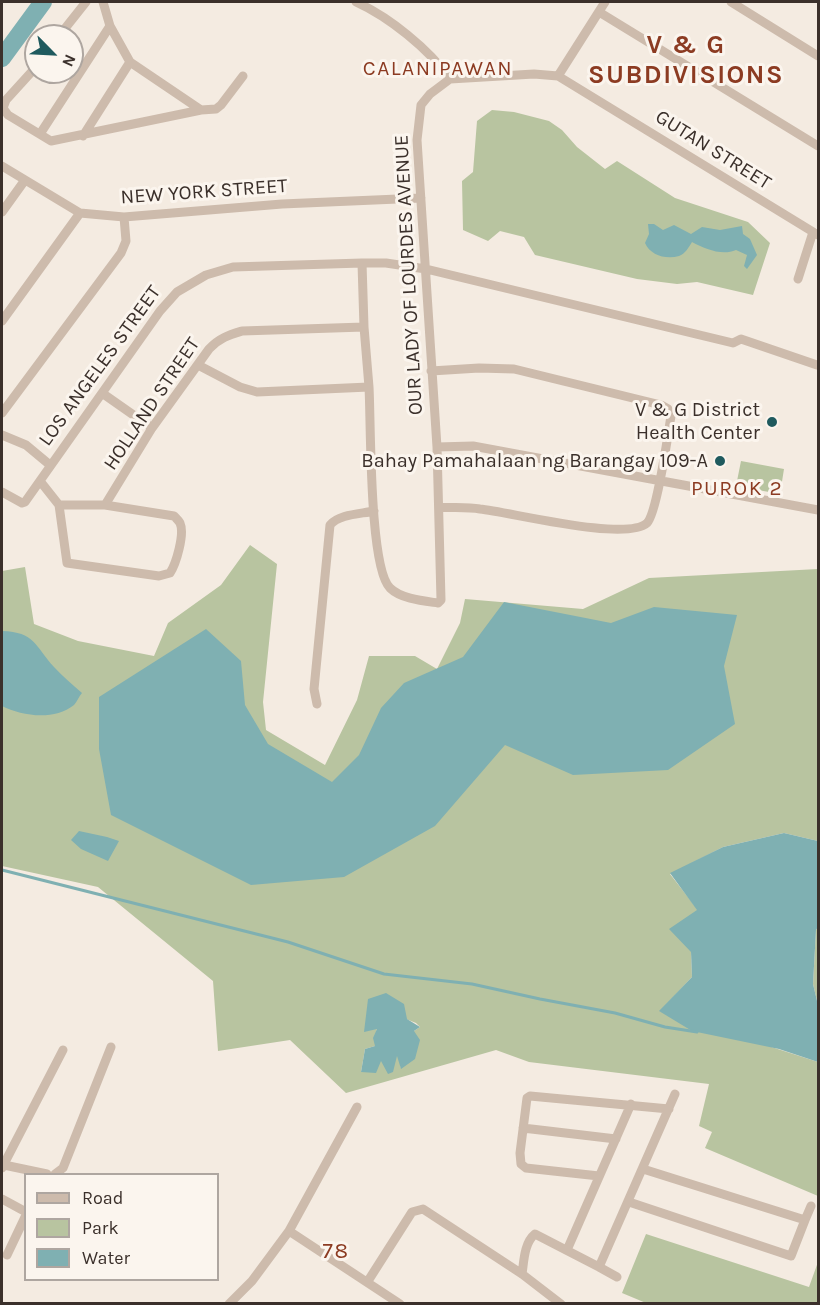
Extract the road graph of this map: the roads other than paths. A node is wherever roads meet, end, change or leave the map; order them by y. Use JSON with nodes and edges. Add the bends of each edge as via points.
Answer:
{"nodes":[{"id":1,"x":86,"y":2,"type":"edge"},
{"id":2,"x":101,"y":2,"type":"edge"},
{"id":3,"x":356,"y":2,"type":"edge"},
{"id":4,"x":604,"y":2,"type":"edge"},
{"id":5,"x":731,"y":2,"type":"edge"},
{"id":6,"x":367,"y":4,"type":"edge"},
{"id":7,"x":599,"y":12,"type":"junction"},
{"id":8,"x":69,"y":24,"type":"edge"},
{"id":9,"x":110,"y":26,"type":"junction"},
{"id":10,"x":819,"y":56,"type":"edge"},
{"id":11,"x":130,"y":62,"type":"junction"},
{"id":12,"x":243,"y":76,"type":"dead end"},
{"id":13,"x":558,"y":76,"type":"junction"},
{"id":14,"x":450,"y":79,"type":"junction"},
{"id":15,"x":24,"y":80,"type":"edge"},
{"id":16,"x":201,"y":110,"type":"junction"},
{"id":17,"x":40,"y":134,"type":"junction"},
{"id":18,"x":83,"y":136,"type":"junction"},
{"id":19,"x":819,"y":146,"type":"edge"},
{"id":20,"x":2,"y":166,"type":"edge"},
{"id":21,"x":25,"y":180,"type":"junction"},
{"id":22,"x":421,"y":198,"type":"junction"},
{"id":23,"x":2,"y":212,"type":"edge"},
{"id":24,"x":80,"y":213,"type":"junction"},
{"id":25,"x":124,"y":217,"type":"junction"},
{"id":26,"x":816,"y":234,"type":"edge"},
{"id":27,"x":362,"y":263,"type":"junction"},
{"id":28,"x":426,"y":270,"type":"junction"},
{"id":29,"x":798,"y":279,"type":"dead end"},
{"id":30,"x":2,"y":321,"type":"edge"},
{"id":31,"x":364,"y":327,"type":"junction"},
{"id":32,"x":198,"y":365,"type":"junction"},
{"id":33,"x":817,"y":365,"type":"dead end"},
{"id":34,"x":431,"y":371,"type":"junction"},
{"id":35,"x":369,"y":387,"type":"junction"},
{"id":36,"x":102,"y":393,"type":"junction"},
{"id":37,"x":2,"y":413,"type":"edge"},
{"id":38,"x":152,"y":428,"type":"junction"},
{"id":39,"x":2,"y":435,"type":"edge"},
{"id":40,"x":437,"y":447,"type":"junction"},
{"id":41,"x":50,"y":465,"type":"junction"},
{"id":42,"x":660,"y":479,"type":"junction"},
{"id":43,"x":40,"y":481,"type":"junction"},
{"id":44,"x":2,"y":492,"type":"edge"},
{"id":45,"x":59,"y":505,"type":"junction"},
{"id":46,"x":105,"y":505,"type":"junction"},
{"id":47,"x":439,"y":507,"type":"junction"},
{"id":48,"x":819,"y":510,"type":"edge"},
{"id":49,"x":374,"y":511,"type":"junction"},
{"id":50,"x":317,"y":704,"type":"dead end"},
{"id":51,"x":111,"y":1047,"type":"dead end"},
{"id":52,"x":63,"y":1050,"type":"dead end"},
{"id":53,"x":675,"y":1094,"type":"dead end"},
{"id":54,"x":631,"y":1104,"type":"junction"},
{"id":55,"x":357,"y":1107,"type":"dead end"},
{"id":56,"x":669,"y":1108,"type":"junction"},
{"id":57,"x":523,"y":1128,"type":"junction"},
{"id":58,"x":616,"y":1139,"type":"junction"},
{"id":59,"x":3,"y":1166,"type":"edge"},
{"id":60,"x":643,"y":1169,"type":"junction"},
{"id":61,"x":42,"y":1173,"type":"edge"},
{"id":62,"x":56,"y":1173,"type":"edge"},
{"id":63,"x":599,"y":1176,"type":"junction"},
{"id":64,"x":2,"y":1199,"type":"edge"},
{"id":65,"x":629,"y":1202,"type":"junction"},
{"id":66,"x":811,"y":1206,"type":"dead end"},
{"id":67,"x":24,"y":1213,"type":"edge"},
{"id":68,"x":24,"y":1218,"type":"edge"},
{"id":69,"x":805,"y":1220,"type":"junction"},
{"id":70,"x":289,"y":1231,"type":"junction"},
{"id":71,"x":567,"y":1250,"type":"junction"},
{"id":72,"x":7,"y":1255,"type":"dead end"},
{"id":73,"x":599,"y":1267,"type":"junction"},
{"id":74,"x":522,"y":1274,"type":"junction"},
{"id":75,"x":617,"y":1276,"type":"dead end"},
{"id":76,"x":368,"y":1281,"type":"junction"},
{"id":77,"x":229,"y":1304,"type":"edge"},
{"id":78,"x":400,"y":1304,"type":"edge"},
{"id":79,"x":561,"y":1304,"type":"edge"}],
"edges":[{"from":1,"to":8,"type":"street"},
{"from":2,"to":9,"type":"street"},
{"from":3,"to":6,"type":"street"},
{"from":4,"to":7,"type":"street"},
{"from":5,"to":10,"type":"street"},
{"from":6,"to":14,"type":"street","via":[[435,60]]},
{"from":7,"to":13,"type":"street"},
{"from":7,"to":19,"type":"street"},
{"from":9,"to":11,"type":"street"},
{"from":9,"to":17,"type":"street"},
{"from":11,"to":16,"type":"street"},
{"from":11,"to":18,"type":"street"},
{"from":12,"to":16,"type":"street","via":[[221,105]]},
{"from":13,"to":14,"type":"street"},
{"from":13,"to":26,"type":"street","name":"GUTAN STREET"},
{"from":14,"to":22,"type":"street","name":"OUR LADY OF LOURDES AVENUE","via":[[430,94],[419,110]]},
{"from":15,"to":17,"type":"street","via":[[3,108]]},
{"from":16,"to":18,"type":"street"},
{"from":17,"to":18,"type":"street","via":[[51,141]]},
{"from":20,"to":21,"type":"street","name":"NEW YORK STREET"},
{"from":21,"to":23,"type":"street"},
{"from":21,"to":24,"type":"street","name":"NEW YORK STREET"},
{"from":22,"to":25,"type":"street","name":"NEW YORK STREET"},
{"from":22,"to":28,"type":"street","name":"OUR LADY OF LOURDES AVENUE"},
{"from":24,"to":25,"type":"street","name":"NEW YORK STREET"},
{"from":24,"to":30,"type":"street"},
{"from":25,"to":37,"type":"street","via":[[126,241],[121,253]]},
{"from":26,"to":29,"type":"street"},
{"from":27,"to":28,"type":"street","name":"LOS ANGELES STREET"},
{"from":27,"to":31,"type":"street"},
{"from":27,"to":36,"type":"street","name":"LOS ANGELES STREET","via":[[233,267],[206,275],[177,292],[160,310]]},
{"from":28,"to":33,"type":"street","name":"LOS ANGELES STREET","via":[[733,343],[741,339]]},
{"from":28,"to":34,"type":"street","name":"OUR LADY OF LOURDES AVENUE"},
{"from":31,"to":32,"type":"street","name":"HOLLAND STREET","via":[[242,331],[217,341]]},
{"from":31,"to":35,"type":"street"},
{"from":32,"to":35,"type":"street","via":[[257,392]]},
{"from":32,"to":38,"type":"street","name":"HOLLAND STREET"},
{"from":34,"to":40,"type":"street","name":"OUR LADY OF LOURDES AVENUE"},
{"from":34,"to":42,"type":"street","via":[[514,369],[665,407],[671,416]]},
{"from":35,"to":49,"type":"street"},
{"from":36,"to":38,"type":"street"},
{"from":36,"to":41,"type":"street","name":"LOS ANGELES STREET"},
{"from":38,"to":46,"type":"street","name":"HOLLAND STREET"},
{"from":39,"to":41,"type":"street","via":[[26,445]]},
{"from":40,"to":42,"type":"street","via":[[473,446]]},
{"from":40,"to":47,"type":"street","name":"OUR LADY OF LOURDES AVENUE"},
{"from":41,"to":43,"type":"street","name":"LOS ANGELES STREET"},
{"from":42,"to":47,"type":"street","via":[[647,522],[625,529],[577,526],[480,508]]},
{"from":42,"to":48,"type":"street"},
{"from":43,"to":44,"type":"street","name":"LOS ANGELES STREET","via":[[22,503]]},
{"from":43,"to":45,"type":"street"},
{"from":45,"to":46,"type":"street"},
{"from":45,"to":46,"type":"street","via":[[67,563],[159,576],[170,573],[182,531],[180,522],[174,516]]},
{"from":47,"to":49,"type":"street","name":"OUR LADY OF LOURDES AVENUE","via":[[439,603],[398,593],[386,583]]},
{"from":49,"to":50,"type":"street","via":[[341,518],[330,525],[314,689]]},
{"from":51,"to":62,"type":"street","via":[[63,1168]]},
{"from":52,"to":59,"type":"street"},
{"from":53,"to":56,"type":"street"},
{"from":54,"to":56,"type":"street"},
{"from":54,"to":57,"type":"street","via":[[530,1096],[525,1102]]},
{"from":54,"to":58,"type":"street"},
{"from":55,"to":70,"type":"street"},
{"from":56,"to":60,"type":"street"},
{"from":57,"to":58,"type":"street"},
{"from":57,"to":63,"type":"street","via":[[523,1166]]},
{"from":58,"to":63,"type":"street"},
{"from":59,"to":61,"type":"street"},
{"from":60,"to":65,"type":"street"},
{"from":60,"to":69,"type":"street"},
{"from":63,"to":71,"type":"street"},
{"from":64,"to":67,"type":"street"},
{"from":65,"to":69,"type":"street","via":[[789,1260]]},
{"from":65,"to":73,"type":"street"},
{"from":66,"to":69,"type":"street"},
{"from":68,"to":72,"type":"street"},
{"from":70,"to":76,"type":"street"},
{"from":70,"to":77,"type":"street","via":[[252,1281]]},
{"from":71,"to":73,"type":"street"},
{"from":71,"to":74,"type":"street","via":[[534,1234]]},
{"from":73,"to":75,"type":"street"},
{"from":74,"to":76,"type":"street","via":[[419,1209],[412,1212]]},
{"from":74,"to":79,"type":"street"},
{"from":76,"to":78,"type":"street"}]}
